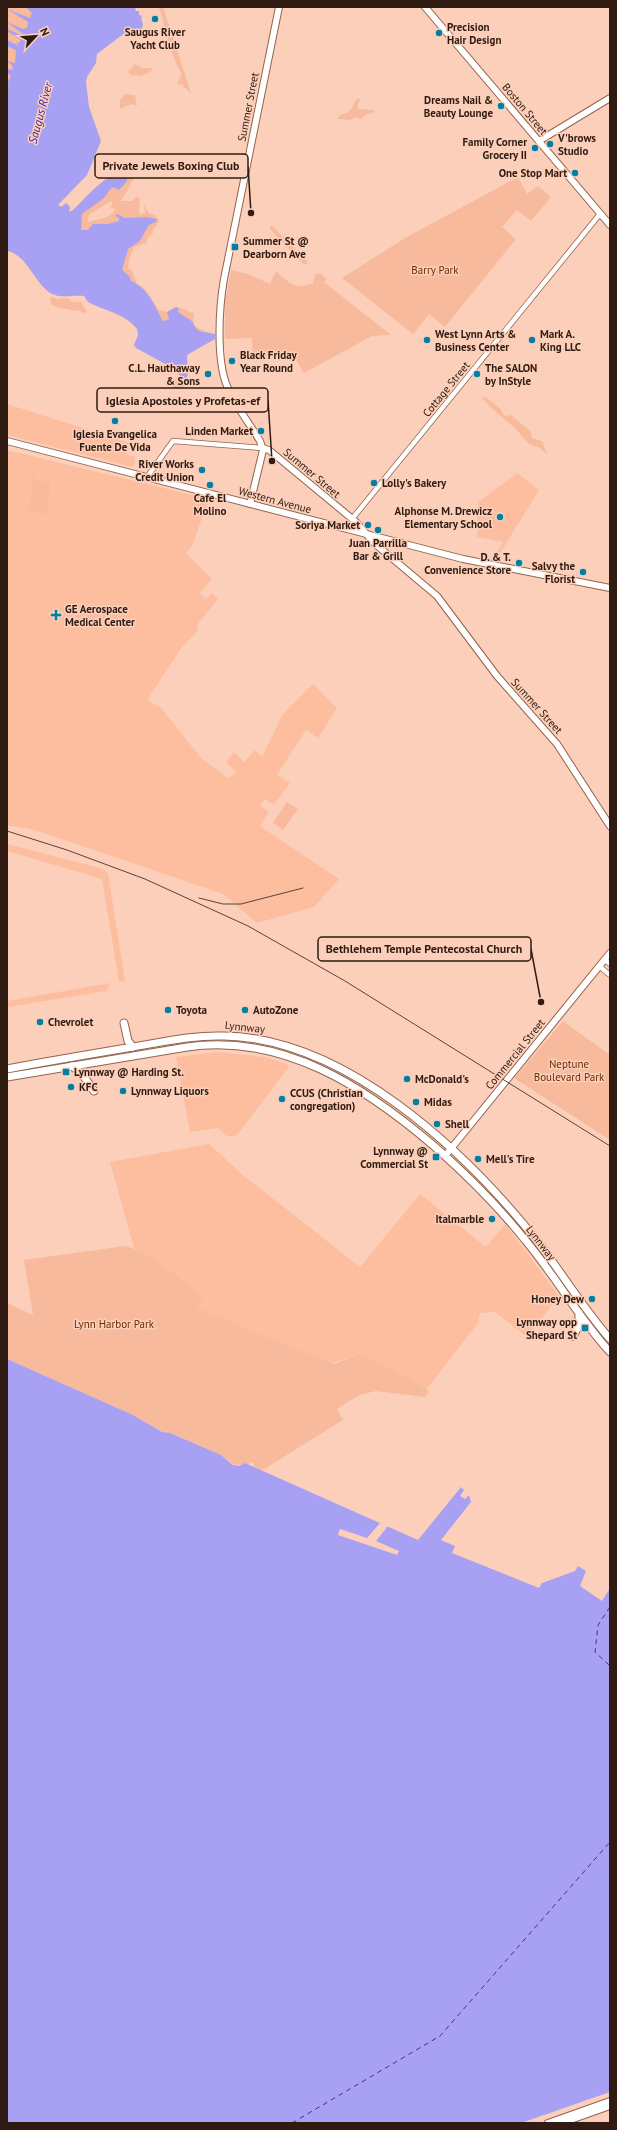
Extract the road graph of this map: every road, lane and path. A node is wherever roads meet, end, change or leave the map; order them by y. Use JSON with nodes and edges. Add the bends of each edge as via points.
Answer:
{"nodes":[{"id":1,"x":279,"y":7,"type":"edge"},
{"id":2,"x":425,"y":7,"type":"edge"},
{"id":3,"x":610,"y":98,"type":"edge"},
{"id":4,"x":539,"y":141,"type":"junction"},
{"id":5,"x":600,"y":214,"type":"junction"},
{"id":6,"x":610,"y":225,"type":"edge"},
{"id":7,"x":7,"y":441,"type":"edge"},
{"id":8,"x":262,"y":448,"type":"junction"},
{"id":9,"x":146,"y":477,"type":"junction"},
{"id":10,"x":250,"y":504,"type":"junction"},
{"id":11,"x":352,"y":519,"type":"junction"},
{"id":12,"x":366,"y":533,"type":"junction"},
{"id":13,"x":610,"y":588,"type":"edge"},
{"id":14,"x":610,"y":826,"type":"edge"},
{"id":15,"x":610,"y":953,"type":"edge"},
{"id":16,"x":605,"y":960,"type":"junction"},
{"id":17,"x":610,"y":964,"type":"edge"},
{"id":18,"x":599,"y":966,"type":"junction"},
{"id":19,"x":610,"y":975,"type":"edge"},
{"id":20,"x":124,"y":1023,"type":"dead end"},
{"id":21,"x":133,"y":1047,"type":"junction"},
{"id":22,"x":72,"y":1066,"type":"junction"},
{"id":23,"x":7,"y":1069,"type":"edge"},
{"id":24,"x":7,"y":1078,"type":"edge"},
{"id":25,"x":94,"y":1091,"type":"dead end"},
{"id":26,"x":450,"y":1150,"type":"junction"},
{"id":27,"x":445,"y":1156,"type":"junction"},
{"id":28,"x":579,"y":1313,"type":"junction"},
{"id":29,"x":573,"y":1336,"type":"dead end"},
{"id":30,"x":610,"y":1339,"type":"edge"},
{"id":31,"x":610,"y":1352,"type":"edge"},
{"id":32,"x":610,"y":2101,"type":"edge"},
{"id":33,"x":610,"y":2106,"type":"edge"},
{"id":34,"x":548,"y":2123,"type":"edge"},
{"id":35,"x":562,"y":2123,"type":"edge"}],
"edges":[{"from":1,"to":8,"type":"main road","name":"Summer Street","via":[[220,308],[226,382]]},
{"from":2,"to":4,"type":"main road","name":"Boston Street"},
{"from":3,"to":4,"type":"main road"},
{"from":4,"to":5,"type":"main road","name":"Boston Street"},
{"from":5,"to":6,"type":"main road","name":"Boston Street"},
{"from":5,"to":11,"type":"street","name":"Cottage Street"},
{"from":7,"to":9,"type":"main road","name":"Western Avenue"},
{"from":8,"to":9,"type":"street","via":[[173,441]]},
{"from":8,"to":10,"type":"main road"},
{"from":8,"to":11,"type":"main road","name":"Summer Street","via":[[269,450]]},
{"from":9,"to":10,"type":"main road","name":"Western Avenue"},
{"from":10,"to":12,"type":"main road","name":"Western Avenue"},
{"from":11,"to":12,"type":"main road","name":"Summer Street"},
{"from":12,"to":13,"type":"main road","name":"Western Avenue","via":[[463,559]]},
{"from":12,"to":14,"type":"main road","name":"Summer Street","via":[[440,600],[497,676],[557,744]]},
{"from":15,"to":16,"type":"main road","name":"Commercial Street"},
{"from":16,"to":17,"type":"street"},
{"from":16,"to":18,"type":"main road","name":"Commercial Street"},
{"from":18,"to":19,"type":"street"},
{"from":18,"to":26,"type":"main road","name":"Commercial Street"},
{"from":20,"to":21,"type":"highway","via":[[127,1039]]},
{"from":21,"to":23,"type":"highway","name":"Lynnway"},
{"from":21,"to":26,"type":"highway","name":"Lynnway","via":[[214,1036],[253,1038],[288,1046],[327,1062],[365,1082],[397,1105]]},
{"from":22,"to":24,"type":"highway","name":"Lynnway"},
{"from":22,"to":25,"type":"highway","via":[[82,1074]]},
{"from":22,"to":27,"type":"highway","name":"Lynnway","via":[[205,1045],[240,1045],[274,1052],[314,1066],[364,1092]]},
{"from":26,"to":27,"type":"main road"},
{"from":26,"to":30,"type":"highway","name":"Lynnway","via":[[525,1226]]},
{"from":27,"to":28,"type":"highway","name":"Lynnway","via":[[508,1219],[540,1258]]},
{"from":28,"to":29,"type":"highway","via":[[579,1325]]},
{"from":28,"to":31,"type":"highway","name":"Lynnway"},
{"from":32,"to":34,"type":"main road"},
{"from":33,"to":35,"type":"main road"}]}
